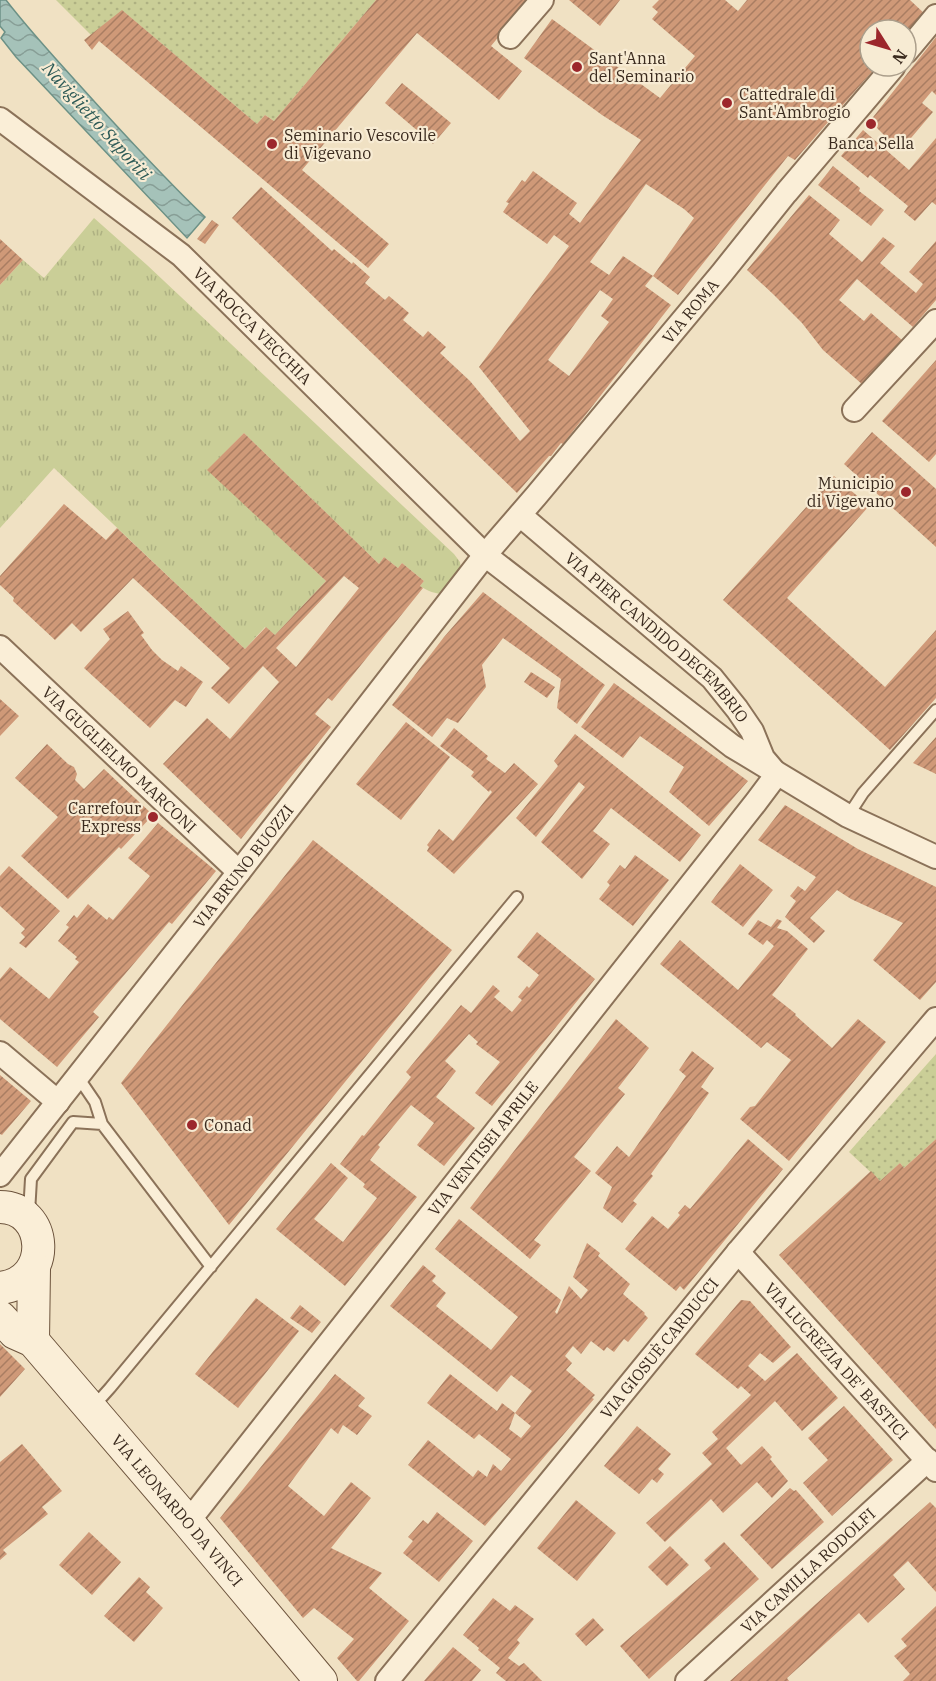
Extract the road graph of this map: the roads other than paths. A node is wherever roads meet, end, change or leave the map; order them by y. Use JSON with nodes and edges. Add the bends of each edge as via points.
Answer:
{"nodes":[{"id":1,"x":542,"y":0,"type":"edge"},
{"id":2,"x":935,"y":18,"type":"edge"},
{"id":3,"x":510,"y":37,"type":"dead end"},
{"id":4,"x":918,"y":38,"type":"edge"},
{"id":5,"x":884,"y":78,"type":"edge"},
{"id":6,"x":0,"y":119,"type":"edge"},
{"id":7,"x":936,"y":321,"type":"edge"},
{"id":8,"x":854,"y":410,"type":"dead end"},
{"id":9,"x":520,"y":515,"type":"junction"},
{"id":10,"x":485,"y":555,"type":"junction"},
{"id":11,"x":0,"y":647,"type":"edge"},
{"id":12,"x":936,"y":710,"type":"edge"},
{"id":13,"x":752,"y":731,"type":"junction"},
{"id":14,"x":732,"y":746,"type":"junction"},
{"id":15,"x":777,"y":774,"type":"junction"},
{"id":16,"x":848,"y":816,"type":"junction"},
{"id":17,"x":936,"y":857,"type":"edge"},
{"id":18,"x":238,"y":872,"type":"junction"},
{"id":19,"x":517,"y":897,"type":"dead end"},
{"id":20,"x":936,"y":1019,"type":"edge"},
{"id":21,"x":0,"y":1053,"type":"edge"},
{"id":22,"x":78,"y":1077,"type":"junction"},
{"id":23,"x":58,"y":1102,"type":"junction"},
{"id":24,"x":102,"y":1124,"type":"junction"},
{"id":25,"x":0,"y":1175,"type":"edge"},
{"id":26,"x":0,"y":1207,"type":"edge"},
{"id":27,"x":29,"y":1221,"type":"junction"},
{"id":28,"x":738,"y":1252,"type":"junction"},
{"id":29,"x":211,"y":1267,"type":"junction"},
{"id":30,"x":34,"y":1268,"type":"junction"},
{"id":31,"x":0,"y":1288,"type":"edge"},
{"id":32,"x":0,"y":1317,"type":"edge"},
{"id":33,"x":33,"y":1341,"type":"junction"},
{"id":34,"x":91,"y":1409,"type":"junction"},
{"id":35,"x":932,"y":1465,"type":"edge"},
{"id":36,"x":188,"y":1522,"type":"junction"},
{"id":37,"x":321,"y":1681,"type":"edge"},
{"id":38,"x":387,"y":1681,"type":"edge"},
{"id":39,"x":687,"y":1681,"type":"edge"}],
"edges":[{"from":1,"to":3,"type":"street"},
{"from":2,"to":4,"type":"street"},
{"from":5,"to":9,"type":"street","name":"VIA ROMA"},
{"from":6,"to":10,"type":"street","name":"VIA ROCCA VECCHIA","via":[[181,255]]},
{"from":7,"to":8,"type":"street"},
{"from":9,"to":10,"type":"street","name":"VIA ROMA"},
{"from":9,"to":13,"type":"street","name":"VIA PIER CANDIDO DECEMBRIO","via":[[712,678]]},
{"from":10,"to":14,"type":"street","name":"VIA PIER CANDIDO DECEMBRIO"},
{"from":10,"to":18,"type":"street","name":"VIA BRUNO BUOZZI"},
{"from":11,"to":18,"type":"street","name":"VIA GUGLIELMO MARCONI"},
{"from":12,"to":16,"type":"lane","via":[[863,793]]},
{"from":13,"to":14,"type":"lane","via":[[752,746],[746,750]]},
{"from":13,"to":15,"type":"street","name":"VIA PIER CANDIDO DECEMBRIO","via":[[763,758]]},
{"from":14,"to":15,"type":"street","name":"VIA PIER CANDIDO DECEMBRIO"},
{"from":15,"to":16,"type":"street","name":"VIA PIER CANDIDO DECEMBRIO"},
{"from":15,"to":36,"type":"street","name":"VIA VENTISEI APRILE"},
{"from":16,"to":17,"type":"street","name":"VIA PIER CANDIDO DECEMBRIO"},
{"from":18,"to":22,"type":"street","name":"VIA BRUNO BUOZZI"},
{"from":19,"to":29,"type":"lane"},
{"from":20,"to":28,"type":"street","name":"VIA GIOSUÈ CARDUCCI"},
{"from":21,"to":23,"type":"street"},
{"from":22,"to":23,"type":"street","name":"VIA BRUNO BUOZZI"},
{"from":22,"to":24,"type":"lane","via":[[95,1102]]},
{"from":23,"to":25,"type":"street","name":"VIA BRUNO BUOZZI"},
{"from":24,"to":27,"type":"lane","via":[[73,1122],[31,1179]]},
{"from":24,"to":29,"type":"lane"},
{"from":26,"to":27,"type":"street","via":[[18,1212]]},
{"from":27,"to":30,"type":"street","via":[[39,1244]]},
{"from":28,"to":35,"type":"street","name":"VIA LUCREZIA DE' BASTICI"},
{"from":28,"to":38,"type":"street","name":"VIA GIOSUÈ CARDUCCI"},
{"from":29,"to":34,"type":"lane"},
{"from":30,"to":31,"type":"street","via":[[15,1285]]},
{"from":30,"to":33,"type":"street"},
{"from":32,"to":33,"type":"street","name":"VIA LEONARDO DA VINCI","via":[[15,1333]]},
{"from":33,"to":34,"type":"street","name":"VIA LEONARDO DA VINCI"},
{"from":34,"to":36,"type":"street","name":"VIA LEONARDO DA VINCI"},
{"from":35,"to":39,"type":"street","name":"VIA CAMILLA RODOLFI"},
{"from":36,"to":37,"type":"street","name":"VIA LEONARDO DA VINCI"}]}
